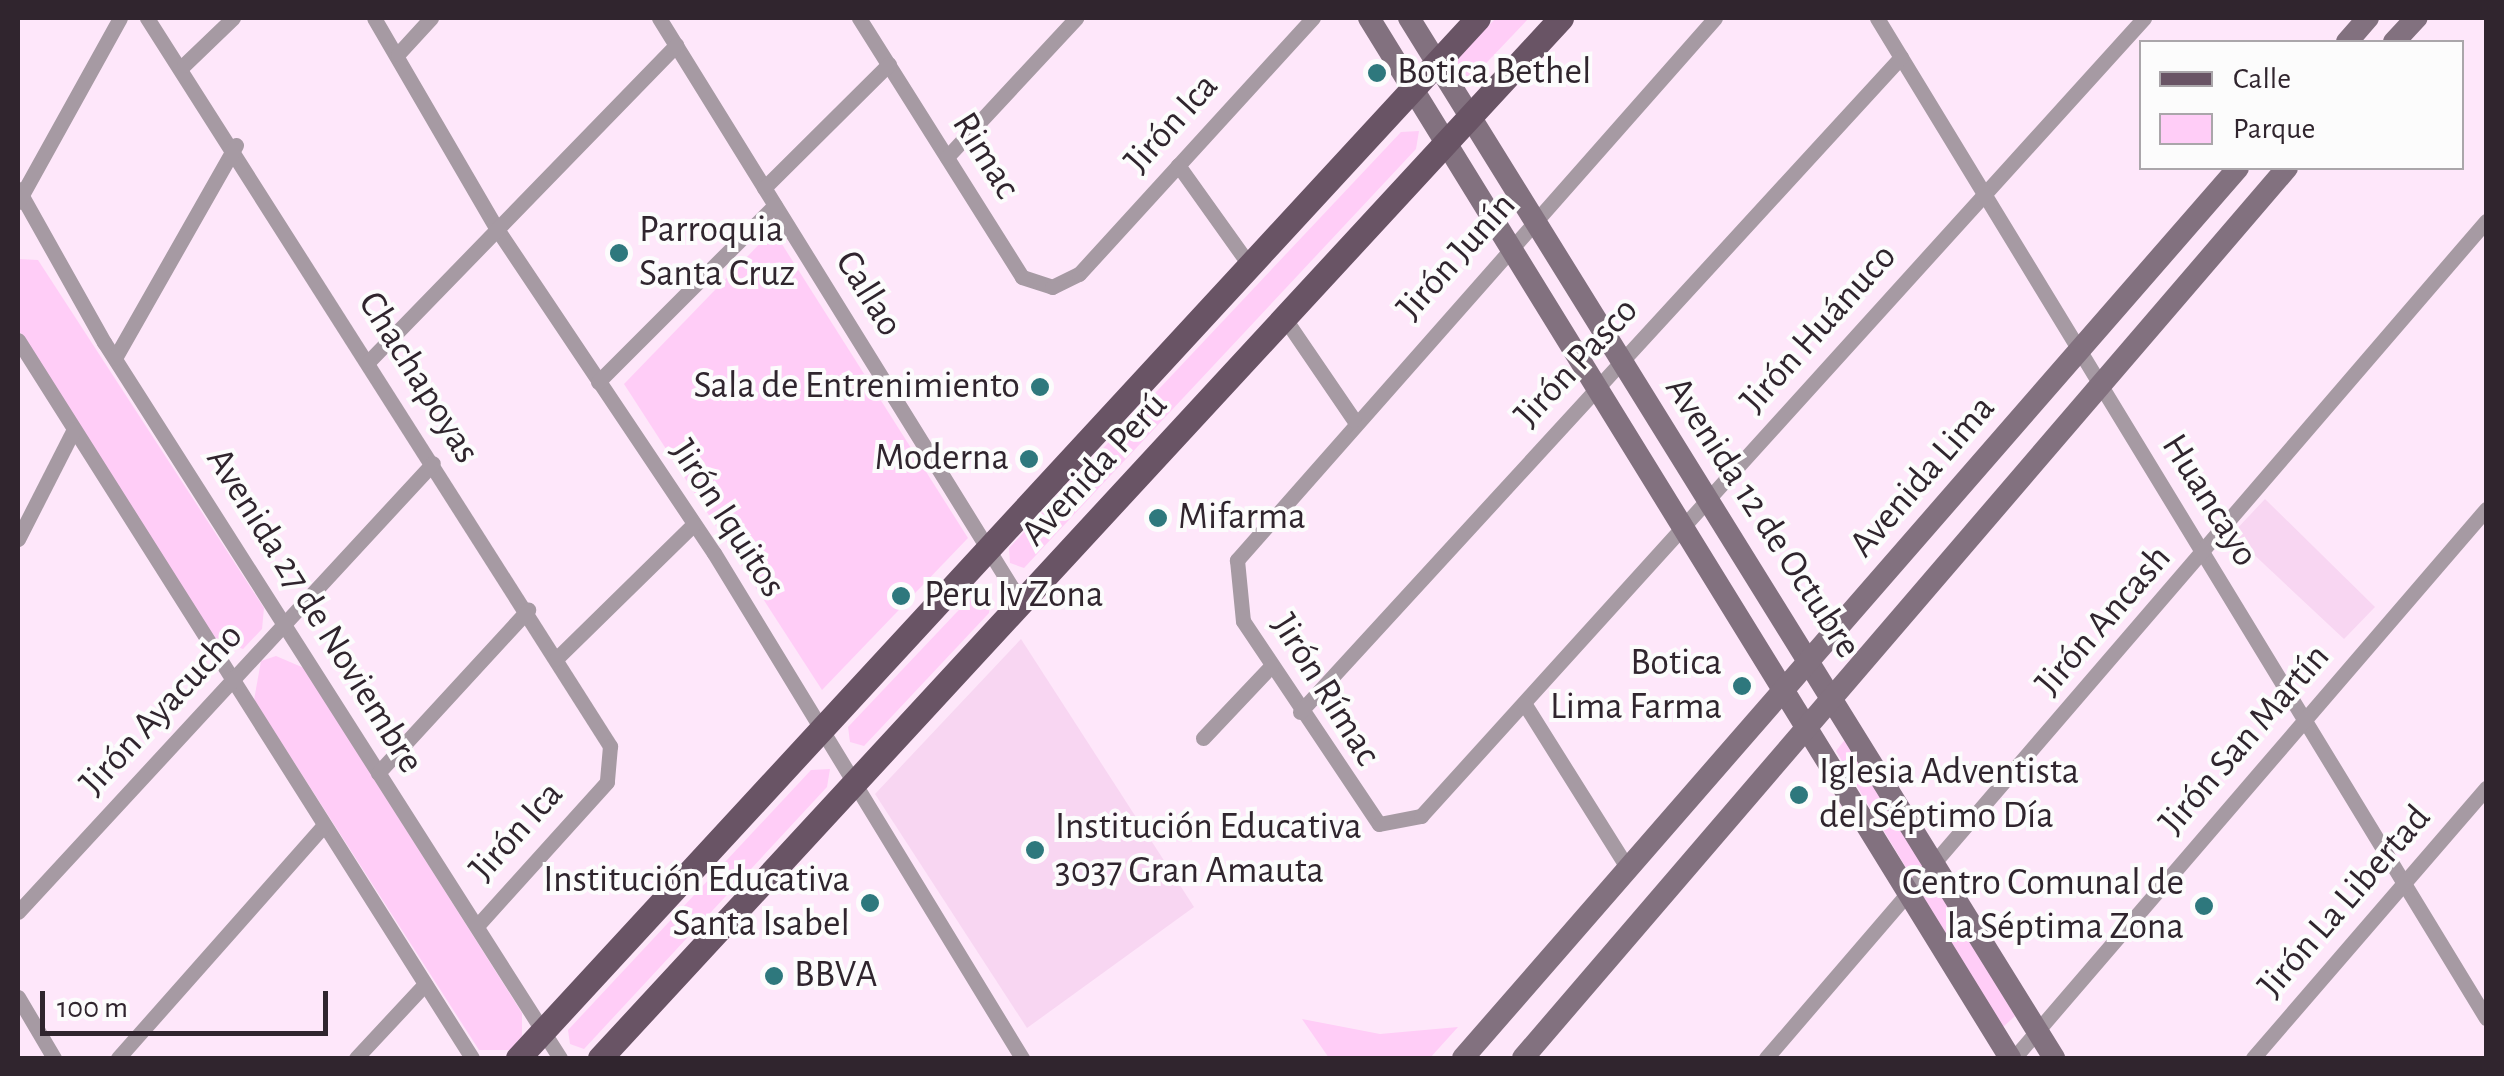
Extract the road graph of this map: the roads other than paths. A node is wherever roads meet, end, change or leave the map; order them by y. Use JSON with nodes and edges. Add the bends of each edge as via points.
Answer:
{"nodes":[{"id":1,"x":120,"y":18,"type":"edge"},
{"id":2,"x":147,"y":18,"type":"edge"},
{"id":3,"x":233,"y":18,"type":"edge"},
{"id":4,"x":374,"y":18,"type":"edge"},
{"id":5,"x":432,"y":18,"type":"edge"},
{"id":6,"x":659,"y":18,"type":"edge"},
{"id":7,"x":859,"y":18,"type":"edge"},
{"id":8,"x":1076,"y":18,"type":"edge"},
{"id":9,"x":1313,"y":18,"type":"edge"},
{"id":10,"x":1369,"y":18,"type":"edge"},
{"id":11,"x":1409,"y":18,"type":"edge"},
{"id":12,"x":1478,"y":18,"type":"edge"},
{"id":13,"x":1561,"y":18,"type":"edge"},
{"id":14,"x":1716,"y":18,"type":"edge"},
{"id":15,"x":1877,"y":18,"type":"edge"},
{"id":16,"x":2144,"y":18,"type":"edge"},
{"id":17,"x":2368,"y":18,"type":"edge"},
{"id":18,"x":2416,"y":18,"type":"edge"},
{"id":19,"x":2348,"y":40,"type":"edge"},
{"id":20,"x":2396,"y":40,"type":"edge"},
{"id":21,"x":676,"y":45,"type":"junction"},
{"id":22,"x":398,"y":54,"type":"junction"},
{"id":23,"x":1901,"y":58,"type":"junction"},
{"id":24,"x":888,"y":64,"type":"junction"},
{"id":25,"x":1437,"y":64,"type":"junction"},
{"id":26,"x":184,"y":65,"type":"junction"},
{"id":27,"x":1412,"y":90,"type":"junction"},
{"id":28,"x":1471,"y":116,"type":"junction"},
{"id":29,"x":1446,"y":144,"type":"junction"},
{"id":30,"x":236,"y":145,"type":"junction"},
{"id":31,"x":947,"y":157,"type":"junction"},
{"id":32,"x":1178,"y":165,"type":"junction"},
{"id":33,"x":2236,"y":170,"type":"edge"},
{"id":34,"x":2284,"y":170,"type":"edge"},
{"id":35,"x":764,"y":188,"type":"junction"},
{"id":36,"x":1984,"y":195,"type":"junction"},
{"id":37,"x":19,"y":196,"type":"edge"},
{"id":38,"x":775,"y":205,"type":"junction"},
{"id":39,"x":1534,"y":219,"type":"junction"},
{"id":40,"x":2486,"y":221,"type":"edge"},
{"id":41,"x":497,"y":228,"type":"junction"},
{"id":42,"x":1508,"y":246,"type":"junction"},
{"id":43,"x":1250,"y":266,"type":"junction"},
{"id":44,"x":1079,"y":274,"type":"joint"},
{"id":45,"x":1285,"y":320,"type":"junction"},
{"id":46,"x":18,"y":340,"type":"edge"},
{"id":47,"x":2079,"y":350,"type":"junction"},
{"id":48,"x":115,"y":358,"type":"junction"},
{"id":49,"x":369,"y":362,"type":"junction"},
{"id":50,"x":1621,"y":362,"type":"junction"},
{"id":51,"x":598,"y":382,"type":"junction"},
{"id":52,"x":2100,"y":385,"type":"junction"},
{"id":53,"x":1596,"y":389,"type":"junction"},
{"id":54,"x":1354,"y":420,"type":"junction"},
{"id":55,"x":74,"y":429,"type":"junction"},
{"id":56,"x":432,"y":463,"type":"junction"},
{"id":57,"x":1706,"y":502,"type":"junction"},
{"id":58,"x":2486,"y":509,"type":"edge"},
{"id":59,"x":693,"y":525,"type":"junction"},
{"id":60,"x":1682,"y":530,"type":"junction"},
{"id":61,"x":1246,"y":539,"type":"joint"},
{"id":62,"x":18,"y":540,"type":"edge"},
{"id":63,"x":988,"y":550,"type":"junction"},
{"id":64,"x":2204,"y":554,"type":"junction"},
{"id":65,"x":1022,"y":604,"type":"junction"},
{"id":66,"x":528,"y":610,"type":"junction"},
{"id":67,"x":285,"y":627,"type":"junction"},
{"id":68,"x":1811,"y":659,"type":"junction"},
{"id":69,"x":556,"y":660,"type":"junction"},
{"id":70,"x":1272,"y":666,"type":"junction"},
{"id":71,"x":233,"y":681,"type":"junction"},
{"id":72,"x":1784,"y":689,"type":"junction"},
{"id":73,"x":1835,"y":696,"type":"junction"},
{"id":74,"x":1524,"y":703,"type":"junction"},
{"id":75,"x":1300,"y":712,"type":"junction"},
{"id":76,"x":2306,"y":718,"type":"junction"},
{"id":77,"x":1809,"y":727,"type":"junction"},
{"id":78,"x":822,"y":730,"type":"junction"},
{"id":79,"x":1203,"y":738,"type":"dead end"},
{"id":80,"x":378,"y":773,"type":"junction"},
{"id":81,"x":607,"y":782,"type":"joint"},
{"id":82,"x":854,"y":785,"type":"junction"},
{"id":83,"x":2486,"y":788,"type":"edge"},
{"id":84,"x":1421,"y":816,"type":"joint"},
{"id":85,"x":324,"y":825,"type":"junction"},
{"id":86,"x":1936,"y":866,"type":"junction"},
{"id":87,"x":1628,"y":870,"type":"junction"},
{"id":88,"x":2404,"y":884,"type":"junction"},
{"id":89,"x":1910,"y":894,"type":"junction"},
{"id":90,"x":18,"y":912,"type":"edge"},
{"id":91,"x":476,"y":926,"type":"junction"},
{"id":92,"x":425,"y":984,"type":"junction"},
{"id":93,"x":18,"y":997,"type":"edge"},
{"id":94,"x":2486,"y":1018,"type":"edge"},
{"id":95,"x":2037,"y":1031,"type":"junction"},
{"id":96,"x":543,"y":1032,"type":"junction"},
{"id":97,"x":54,"y":1058,"type":"edge"},
{"id":98,"x":118,"y":1058,"type":"edge"},
{"id":99,"x":356,"y":1058,"type":"edge"},
{"id":100,"x":472,"y":1058,"type":"edge"},
{"id":101,"x":518,"y":1058,"type":"edge"},
{"id":102,"x":560,"y":1058,"type":"edge"},
{"id":103,"x":600,"y":1058,"type":"edge"},
{"id":104,"x":1022,"y":1058,"type":"edge"},
{"id":105,"x":1463,"y":1058,"type":"edge"},
{"id":106,"x":1522,"y":1058,"type":"edge"},
{"id":107,"x":1766,"y":1058,"type":"edge"},
{"id":108,"x":2012,"y":1058,"type":"edge"},
{"id":109,"x":2054,"y":1058,"type":"edge"},
{"id":110,"x":2253,"y":1058,"type":"edge"}],
"edges":[{"from":1,"to":37,"type":"street"},
{"from":2,"to":26,"type":"street","name":"Chachapoyas"},
{"from":3,"to":26,"type":"street"},
{"from":4,"to":22,"type":"street","name":"Jirón Iquitos"},
{"from":5,"to":22,"type":"street"},
{"from":6,"to":21,"type":"street","name":"Callao"},
{"from":7,"to":24,"type":"street","name":"Rimac"},
{"from":8,"to":31,"type":"street"},
{"from":9,"to":32,"type":"street","name":"Jirón Ica"},
{"from":10,"to":27,"type":"main road","name":"Avenida 12 de Octubre"},
{"from":11,"to":25,"type":"main road","name":"Avenida 12 de Octubre"},
{"from":12,"to":25,"type":"main road","name":"Avenida Perú"},
{"from":13,"to":28,"type":"main road","name":"Avenida Perú"},
{"from":14,"to":39,"type":"street","name":"Jirón Junín"},
{"from":15,"to":23,"type":"street","name":"Huancayo"},
{"from":16,"to":36,"type":"street","name":"Jirón Huánuco"},
{"from":17,"to":19,"type":"main road"},
{"from":18,"to":20,"type":"main road"},
{"from":21,"to":35,"type":"street","name":"Callao"},
{"from":21,"to":41,"type":"street"},
{"from":22,"to":41,"type":"street","name":"Jirón Iquitos"},
{"from":23,"to":36,"type":"street","name":"Huancayo"},
{"from":23,"to":50,"type":"street","name":"Jirón Pasco"},
{"from":24,"to":31,"type":"street","name":"Rimac"},
{"from":24,"to":35,"type":"street"},
{"from":25,"to":27,"type":"main road","name":"Avenida Perú"},
{"from":25,"to":28,"type":"main road","name":"Avenida 12 de Octubre"},
{"from":26,"to":30,"type":"street","name":"Chachapoyas"},
{"from":27,"to":29,"type":"main road","name":"Avenida 12 de Octubre"},
{"from":27,"to":43,"type":"main road","name":"Avenida Perú"},
{"from":28,"to":29,"type":"main road","name":"Avenida Perú"},
{"from":28,"to":39,"type":"main road","name":"Avenida 12 de Octubre"},
{"from":29,"to":42,"type":"main road","name":"Avenida 12 de Octubre"},
{"from":29,"to":45,"type":"main road","name":"Avenida Perú"},
{"from":30,"to":48,"type":"street"},
{"from":30,"to":49,"type":"street","name":"Chachapoyas"},
{"from":31,"to":44,"type":"street","name":"Rimac","via":[[1022,277],[1052,287]]},
{"from":32,"to":43,"type":"street"},
{"from":32,"to":44,"type":"street","name":"Jirón Ica"},
{"from":33,"to":47,"type":"main road","name":"Avenida Lima"},
{"from":34,"to":52,"type":"main road","name":"Avenida Lima"},
{"from":35,"to":38,"type":"street","name":"Callao"},
{"from":36,"to":47,"type":"street","name":"Huancayo"},
{"from":36,"to":57,"type":"street","name":"Jirón Huánuco"},
{"from":37,"to":48,"type":"street","name":"Avenida 27 de Noviembre"},
{"from":38,"to":51,"type":"street"},
{"from":38,"to":63,"type":"street","name":"Callao"},
{"from":39,"to":42,"type":"street","name":"Jirón Junín"},
{"from":39,"to":50,"type":"main road","name":"Avenida 12 de Octubre"},
{"from":40,"to":64,"type":"street","name":"Jirón Ancash"},
{"from":41,"to":49,"type":"street"},
{"from":41,"to":51,"type":"street","name":"Jirón Iquitos"},
{"from":42,"to":53,"type":"main road","name":"Avenida 12 de Octubre"},
{"from":42,"to":54,"type":"street","name":"Jirón Junín"},
{"from":43,"to":63,"type":"main road","name":"Avenida Perú"},
{"from":45,"to":54,"type":"street"},
{"from":45,"to":65,"type":"main road","name":"Avenida Perú"},
{"from":46,"to":55,"type":"street"},
{"from":47,"to":52,"type":"street","name":"Huancayo"},
{"from":47,"to":68,"type":"main road","name":"Avenida Lima"},
{"from":48,"to":67,"type":"street","name":"Avenida 27 de Noviembre"},
{"from":49,"to":56,"type":"street","name":"Chachapoyas"},
{"from":50,"to":53,"type":"street","name":"Jirón Pasco"},
{"from":50,"to":57,"type":"main road","name":"Avenida 12 de Octubre"},
{"from":51,"to":59,"type":"street","name":"Jirón Iquitos"},
{"from":52,"to":64,"type":"street","name":"Huancayo"},
{"from":52,"to":73,"type":"main road","name":"Avenida Lima"},
{"from":53,"to":60,"type":"main road","name":"Avenida 12 de Octubre"},
{"from":53,"to":75,"type":"street","name":"Jirón Pasco"},
{"from":54,"to":61,"type":"street","name":"Jirón Junín"},
{"from":55,"to":62,"type":"street"},
{"from":55,"to":71,"type":"street"},
{"from":56,"to":66,"type":"street","name":"Chachapoyas"},
{"from":56,"to":67,"type":"street","name":"Jirón Ayacucho"},
{"from":57,"to":60,"type":"street","name":"Jirón Huánuco"},
{"from":57,"to":68,"type":"main road","name":"Avenida 12 de Octubre"},
{"from":58,"to":76,"type":"street","name":"Jirón San Martín"},
{"from":59,"to":69,"type":"street"},
{"from":59,"to":78,"type":"street","name":"Jirón Iquitos"},
{"from":60,"to":72,"type":"main road","name":"Avenida 12 de Octubre"},
{"from":60,"to":74,"type":"street","name":"Jirón Huánuco"},
{"from":61,"to":70,"type":"street","name":"Jirón Rímac","via":[[1234,593]]},
{"from":63,"to":65,"type":"street","name":"Callao"},
{"from":63,"to":78,"type":"main road","name":"Avenida Perú"},
{"from":64,"to":76,"type":"street","name":"Huancayo"},
{"from":64,"to":86,"type":"street","name":"Jirón Ancash"},
{"from":65,"to":82,"type":"main road","name":"Avenida Perú"},
{"from":66,"to":69,"type":"street","name":"Chachapoyas"},
{"from":66,"to":80,"type":"street"},
{"from":67,"to":71,"type":"street","name":"Jirón Ayacucho"},
{"from":67,"to":80,"type":"street","name":"Avenida 27 de Noviembre"},
{"from":68,"to":72,"type":"main road","name":"Avenida Lima"},
{"from":68,"to":73,"type":"main road","name":"Avenida 12 de Octubre"},
{"from":69,"to":81,"type":"street","name":"Chachapoyas","via":[[610,746]]},
{"from":70,"to":75,"type":"street","name":"Jirón Rímac"},
{"from":70,"to":79,"type":"street"},
{"from":71,"to":85,"type":"street"},
{"from":71,"to":90,"type":"street","name":"Jirón Ayacucho"},
{"from":72,"to":77,"type":"main road","name":"Avenida 12 de Octubre"},
{"from":72,"to":87,"type":"main road","name":"Avenida Lima"},
{"from":73,"to":77,"type":"main road","name":"Avenida Lima"},
{"from":73,"to":86,"type":"main road","name":"Avenida 12 de Octubre"},
{"from":74,"to":84,"type":"street","name":"Jirón Huánuco"},
{"from":74,"to":87,"type":"street"},
{"from":75,"to":84,"type":"street","name":"Jirón Rímac","via":[[1364,814],[1393,826]]},
{"from":76,"to":88,"type":"street","name":"Huancayo"},
{"from":76,"to":95,"type":"street","name":"Jirón San Martín"},
{"from":77,"to":89,"type":"main road","name":"Avenida 12 de Octubre"},
{"from":77,"to":106,"type":"main road","name":"Avenida Lima"},
{"from":78,"to":82,"type":"street","name":"Jirón Iquitos"},
{"from":78,"to":96,"type":"main road","name":"Avenida Perú"},
{"from":80,"to":91,"type":"street","name":"Avenida 27 de Noviembre"},
{"from":81,"to":91,"type":"street","name":"Jirón Ica"},
{"from":82,"to":103,"type":"main road","name":"Avenida Perú"},
{"from":82,"to":104,"type":"street","name":"Jirón Iquitos"},
{"from":83,"to":88,"type":"street","name":"Jirón La Libertad"},
{"from":85,"to":92,"type":"street"},
{"from":85,"to":98,"type":"street"},
{"from":86,"to":89,"type":"street","name":"Jirón Ancash"},
{"from":86,"to":95,"type":"main road","name":"Avenida 12 de Octubre"},
{"from":87,"to":105,"type":"main road","name":"Avenida Lima"},
{"from":88,"to":94,"type":"street","name":"Huancayo"},
{"from":88,"to":110,"type":"street","name":"Jirón La Libertad"},
{"from":89,"to":107,"type":"street","name":"Jirón Ancash"},
{"from":89,"to":108,"type":"main road","name":"Avenida 12 de Octubre"},
{"from":91,"to":96,"type":"street","name":"Avenida 27 de Noviembre"},
{"from":92,"to":99,"type":"street"},
{"from":92,"to":100,"type":"street"},
{"from":93,"to":97,"type":"street"},
{"from":95,"to":108,"type":"street","name":"Jirón San Martín"},
{"from":95,"to":109,"type":"main road","name":"Avenida 12 de Octubre"},
{"from":96,"to":101,"type":"main road","name":"Avenida Perú"},
{"from":96,"to":102,"type":"street","name":"Avenida 27 de Noviembre"}]}
